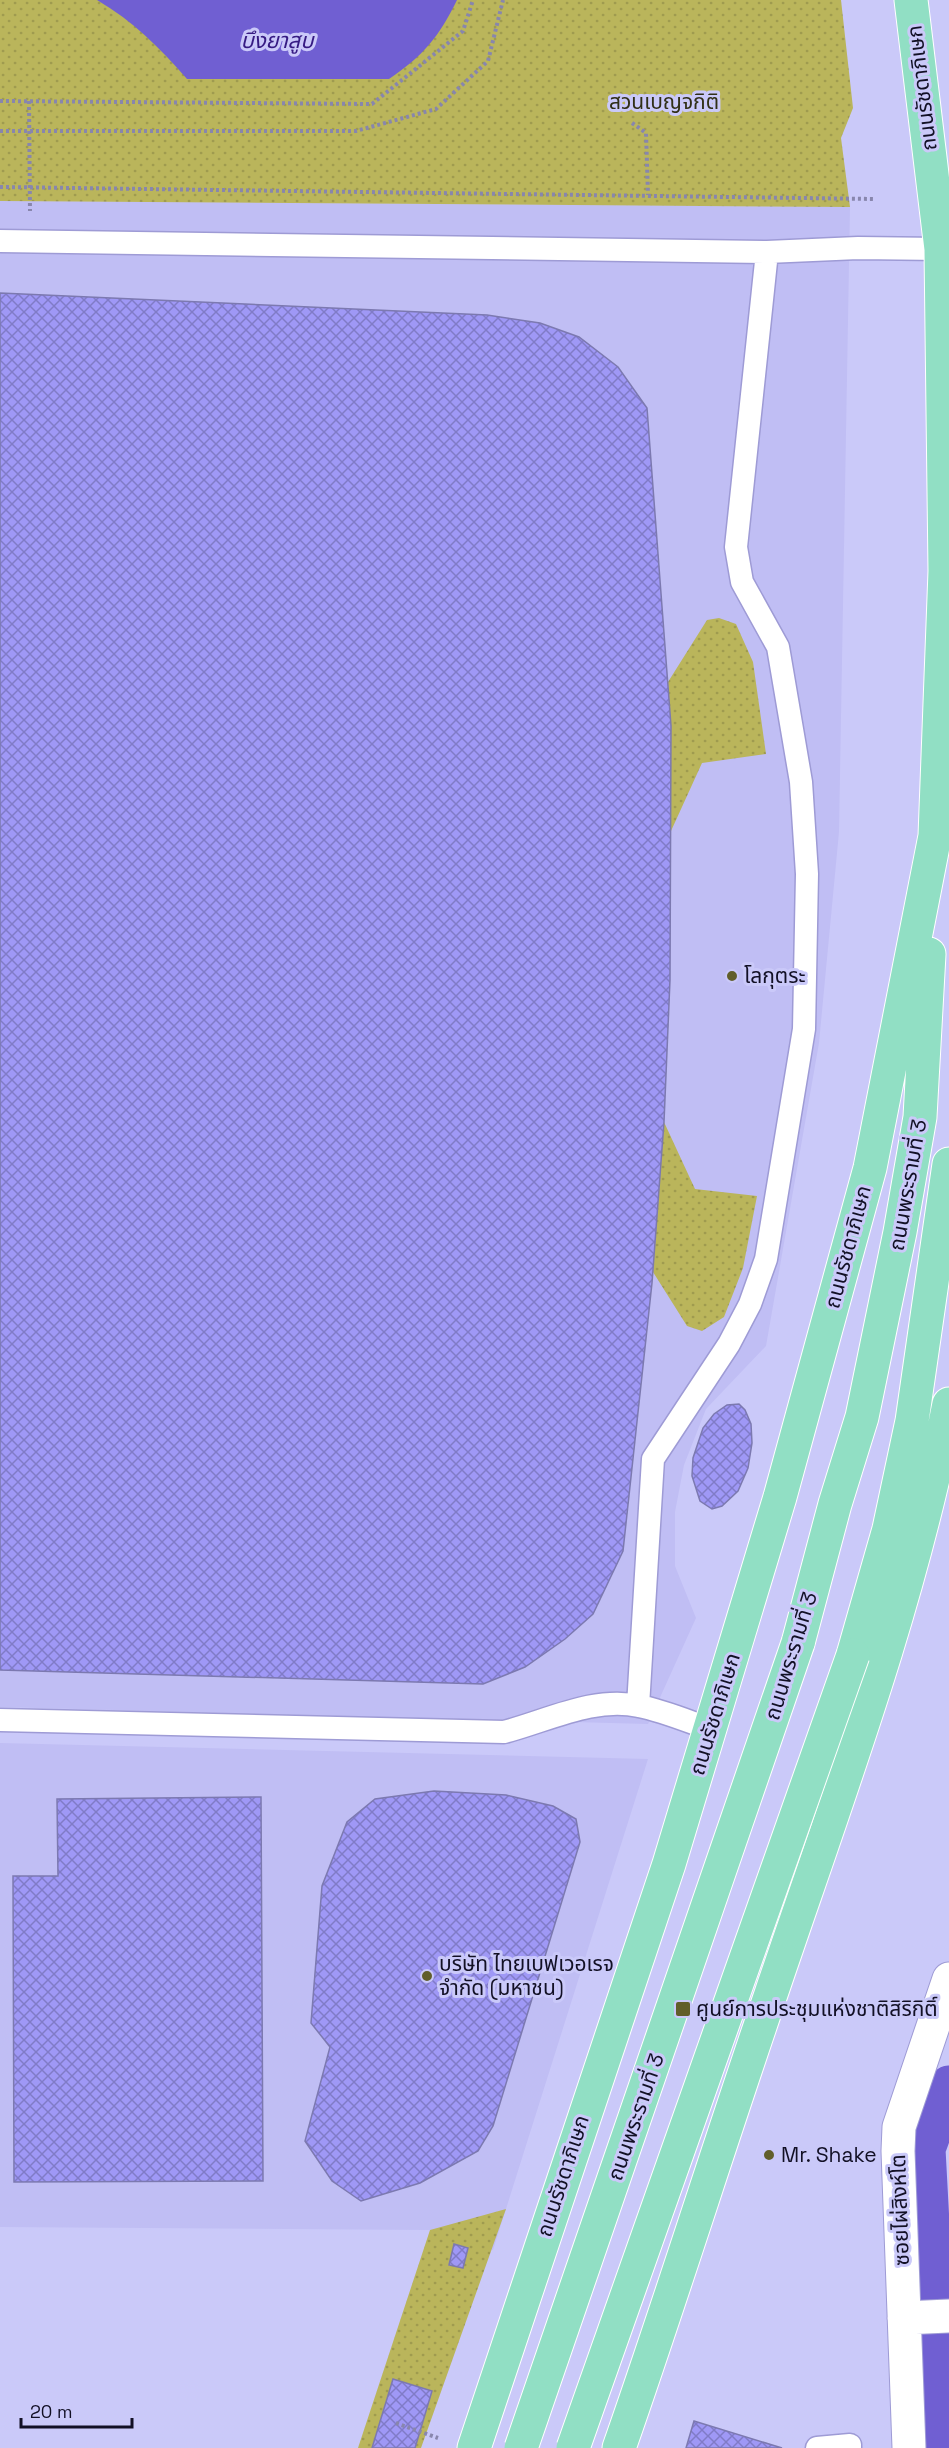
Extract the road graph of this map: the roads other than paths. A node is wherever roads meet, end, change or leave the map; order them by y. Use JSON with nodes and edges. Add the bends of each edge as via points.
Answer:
{"nodes":[{"id":1,"x":911,"y":0,"type":"edge"},
{"id":2,"x":0,"y":242,"type":"edge"},
{"id":3,"x":941,"y":249,"type":"junction"},
{"id":4,"x":767,"y":252,"type":"junction"},
{"id":5,"x":935,"y":836,"type":"junction"},
{"id":6,"x":949,"y":1164,"type":"edge"},
{"id":7,"x":949,"y":1404,"type":"edge"},
{"id":8,"x":638,"y":1706,"type":"junction"},
{"id":9,"x":0,"y":1720,"type":"edge"},
{"id":10,"x":710,"y":1729,"type":"junction"},
{"id":11,"x":949,"y":1979,"type":"edge"},
{"id":12,"x":926,"y":2317,"type":"edge"},
{"id":13,"x":474,"y":2448,"type":"edge"},
{"id":14,"x":521,"y":2448,"type":"edge"},
{"id":15,"x":573,"y":2448,"type":"edge"},
{"id":16,"x":619,"y":2448,"type":"edge"},
{"id":17,"x":817,"y":2448,"type":"edge"},
{"id":18,"x":850,"y":2448,"type":"edge"},
{"id":19,"x":909,"y":2448,"type":"edge"}],
"edges":[{"from":1,"to":3,"type":"main road","name":"ถนนรัชดาภิเษก"},
{"from":2,"to":4,"type":"lane"},
{"from":3,"to":4,"type":"lane"},
{"from":3,"to":5,"type":"main road","name":"ถนนรัชดาภิเษก","via":[[945,571]]},
{"from":4,"to":8,"type":"lane","via":[[736,547],[742,582],[777,647],[801,782],[807,874],[804,1029],[766,1259],[750,1304],[729,1344],[653,1459]]},
{"from":5,"to":10,"type":"main road","name":"ถนนรัชดาภิเษก","via":[[870,1168],[780,1497]]},
{"from":5,"to":14,"type":"main road","name":"ถนนพระรามที่ 3","bridge":true,"via":[[920,1118],[862,1417],[798,1643]]},
{"from":6,"to":15,"type":"main road","name":"ถนนพระรามที่ 3","bridge":true,"via":[[912,1421],[889,1530],[853,1655]]},
{"from":7,"to":16,"type":"main road","via":[[866,1720]]},
{"from":8,"to":9,"type":"lane","via":[[592,1707],[504,1732]]},
{"from":8,"to":10,"type":"lane"},
{"from":10,"to":13,"type":"main road","name":"ถนนรัชดาภิเษก","via":[[669,1864]]},
{"from":11,"to":12,"type":"street","name":"ซอยไผ่สิงห์โต","via":[[899,2127],[898,2151]]},
{"from":12,"to":19,"type":"street","name":"ซอยไผ่สิงห์โต"},
{"from":17,"to":18,"type":"lane"}]}
